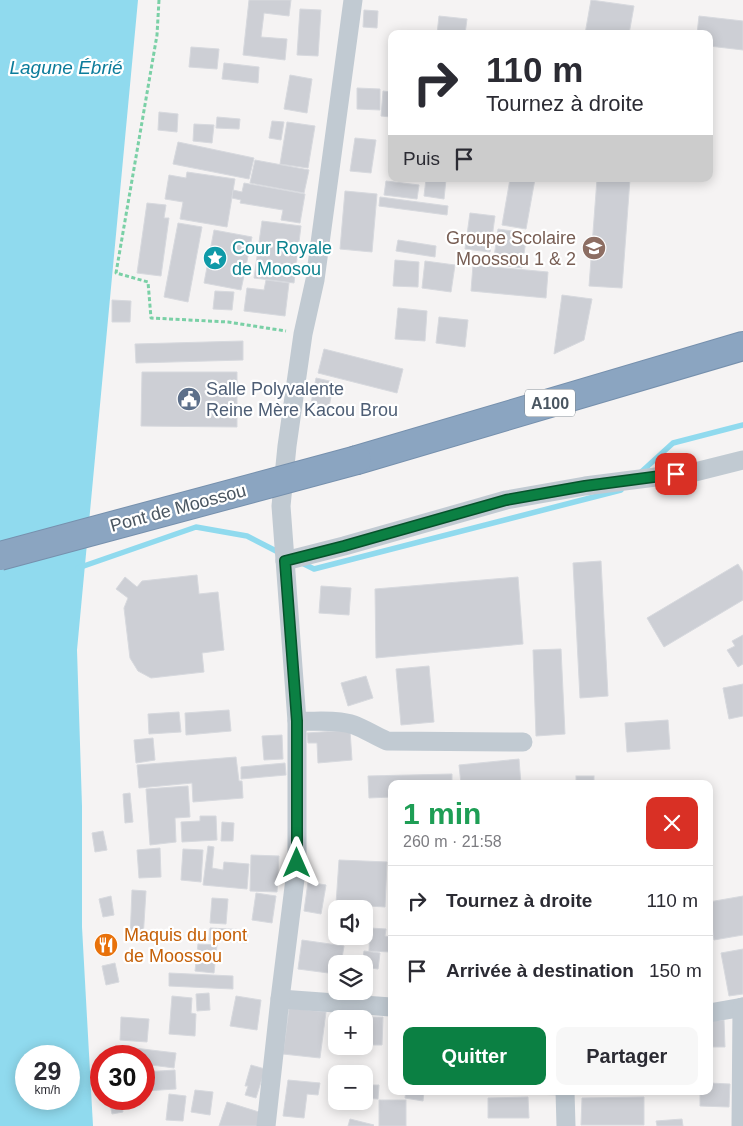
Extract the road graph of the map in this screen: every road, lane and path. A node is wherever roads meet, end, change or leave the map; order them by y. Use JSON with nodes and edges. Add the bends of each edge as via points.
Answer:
{"nodes":[{"id":1,"x":159,"y":0,"type":"edge"},
{"id":2,"x":353,"y":0,"type":"edge"},
{"id":3,"x":304,"y":334,"type":"junction"},
{"id":4,"x":743,"y":346,"type":"edge"},
{"id":5,"x":743,"y":460,"type":"edge"},
{"id":6,"x":0,"y":556,"type":"edge"},
{"id":7,"x":285,"y":561,"type":"junction"},
{"id":8,"x":297,"y":721,"type":"junction"},
{"id":9,"x":523,"y":742,"type":"dead end"},
{"id":10,"x":280,"y":999,"type":"junction"},
{"id":11,"x":388,"y":1007,"type":"edge"},
{"id":12,"x":743,"y":1007,"type":"edge"},
{"id":13,"x":713,"y":1012,"type":"edge"},
{"id":14,"x":566,"y":1095,"type":"edge"},
{"id":15,"x":266,"y":1126,"type":"edge"},
{"id":16,"x":566,"y":1126,"type":"edge"},
{"id":17,"x":741,"y":1126,"type":"edge"}],
"edges":[{"from":1,"to":3,"type":"path","via":[[158,35],[116,273],[148,282],[151,318],[228,322]]},
{"from":2,"to":3,"type":"street","via":[[315,280]]},
{"from":3,"to":7,"type":"street","via":[[281,506]]},
{"from":4,"to":6,"type":"highway","name":"Pont de Moossou","number":"A100","bridge":true,"via":[[357,460]]},
{"from":5,"to":7,"type":"street","via":[[695,472],[506,500]]},
{"from":7,"to":8,"type":"street"},
{"from":8,"to":9,"type":"street","via":[[354,725],[387,740]]},
{"from":8,"to":10,"type":"street","via":[[297,863]]},
{"from":10,"to":11,"type":"street"},
{"from":10,"to":15,"type":"street"},
{"from":12,"to":13,"type":"street"},
{"from":12,"to":17,"type":"street"},
{"from":14,"to":16,"type":"street"}]}
